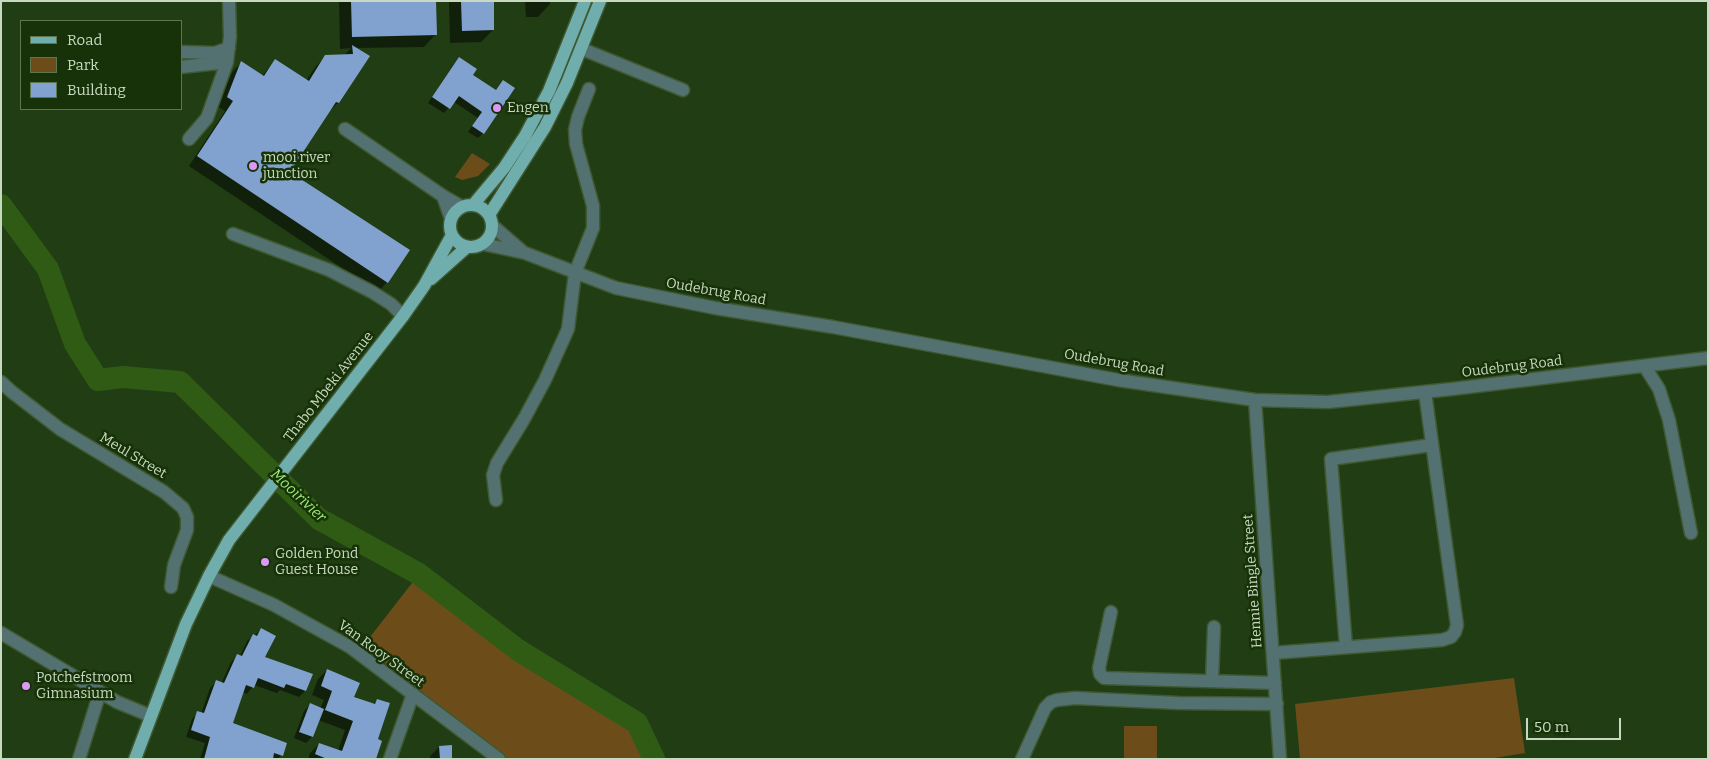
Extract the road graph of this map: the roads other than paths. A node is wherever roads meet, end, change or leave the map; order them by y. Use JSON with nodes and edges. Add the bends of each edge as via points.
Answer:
{"nodes":[{"id":1,"x":229,"y":1,"type":"edge"},
{"id":2,"x":585,"y":1,"type":"edge"},
{"id":3,"x":600,"y":1,"type":"edge"},
{"id":4,"x":229,"y":48,"type":"junction"},
{"id":5,"x":582,"y":49,"type":"junction"},
{"id":6,"x":182,"y":52,"type":"edge"},
{"id":7,"x":227,"y":62,"type":"junction"},
{"id":8,"x":182,"y":66,"type":"edge"},
{"id":9,"x":589,"y":89,"type":"dead end"},
{"id":10,"x":683,"y":90,"type":"dead end"},
{"id":11,"x":345,"y":129,"type":"dead end"},
{"id":12,"x":189,"y":139,"type":"dead end"},
{"id":13,"x":444,"y":196,"type":"junction"},
{"id":14,"x":468,"y":206,"type":"junction"},
{"id":15,"x":451,"y":219,"type":"junction"},
{"id":16,"x":491,"y":220,"type":"junction"},
{"id":17,"x":233,"y":234,"type":"dead end"},
{"id":18,"x":452,"y":235,"type":"junction"},
{"id":19,"x":483,"y":244,"type":"junction"},
{"id":20,"x":467,"y":247,"type":"junction"},
{"id":21,"x":525,"y":253,"type":"junction"},
{"id":22,"x":575,"y":273,"type":"junction"},
{"id":23,"x":424,"y":286,"type":"junction"},
{"id":24,"x":403,"y":316,"type":"junction"},
{"id":25,"x":1708,"y":358,"type":"edge"},
{"id":26,"x":1645,"y":367,"type":"junction"},
{"id":27,"x":1,"y":382,"type":"edge"},
{"id":28,"x":1425,"y":392,"type":"junction"},
{"id":29,"x":1255,"y":400,"type":"junction"},
{"id":30,"x":1432,"y":445,"type":"junction"},
{"id":31,"x":496,"y":500,"type":"dead end"},
{"id":32,"x":1691,"y":533,"type":"dead end"},
{"id":33,"x":209,"y":576,"type":"junction"},
{"id":34,"x":171,"y":587,"type":"dead end"},
{"id":35,"x":1111,"y":612,"type":"dead end"},
{"id":36,"x":1214,"y":627,"type":"dead end"},
{"id":37,"x":1,"y":633,"type":"edge"},
{"id":38,"x":1346,"y":647,"type":"junction"},
{"id":39,"x":1273,"y":653,"type":"junction"},
{"id":40,"x":1212,"y":681,"type":"junction"},
{"id":41,"x":1275,"y":683,"type":"junction"},
{"id":42,"x":100,"y":692,"type":"junction"},
{"id":43,"x":413,"y":694,"type":"junction"},
{"id":44,"x":1277,"y":704,"type":"junction"},
{"id":45,"x":152,"y":716,"type":"junction"},
{"id":46,"x":79,"y":759,"type":"edge"},
{"id":47,"x":135,"y":759,"type":"edge"},
{"id":48,"x":390,"y":759,"type":"edge"},
{"id":49,"x":499,"y":759,"type":"edge"},
{"id":50,"x":1022,"y":759,"type":"edge"},
{"id":51,"x":1280,"y":759,"type":"edge"}],
"edges":[{"from":1,"to":4,"type":"street"},
{"from":2,"to":14,"type":"main road","via":[[549,91],[525,136],[504,168]]},
{"from":3,"to":5,"type":"main road"},
{"from":4,"to":6,"type":"street","via":[[215,53]]},
{"from":4,"to":7,"type":"street"},
{"from":5,"to":10,"type":"street"},
{"from":5,"to":16,"type":"main road","via":[[545,127]]},
{"from":7,"to":8,"type":"street"},
{"from":7,"to":12,"type":"street","via":[[207,118]]},
{"from":9,"to":22,"type":"street","via":[[578,117],[576,144],[594,215],[593,228]]},
{"from":11,"to":13,"type":"street"},
{"from":13,"to":14,"type":"street"},
{"from":13,"to":15,"type":"street"},
{"from":14,"to":15,"type":"main road","via":[[458,210]]},
{"from":14,"to":16,"type":"main road","via":[[482,208]]},
{"from":15,"to":18,"type":"main road"},
{"from":16,"to":19,"type":"main road","via":[[490,236]]},
{"from":16,"to":21,"type":"street","name":"Oudebrug Road"},
{"from":17,"to":24,"type":"street","via":[[329,270],[372,292]]},
{"from":18,"to":20,"type":"main road"},
{"from":18,"to":23,"type":"main road","name":"Thabo Mbeki Avenue"},
{"from":19,"to":20,"type":"main road"},
{"from":19,"to":21,"type":"street","name":"Oudebrug Road"},
{"from":20,"to":23,"type":"main road","name":"Thabo Mbeki Avenue"},
{"from":21,"to":22,"type":"street","name":"Oudebrug Road"},
{"from":22,"to":29,"type":"street","name":"Oudebrug Road","via":[[616,288],[715,308],[1118,380]]},
{"from":22,"to":31,"type":"street","via":[[568,329],[545,380],[497,463],[493,475]]},
{"from":23,"to":24,"type":"main road","name":"Thabo Mbeki Avenue"},
{"from":24,"to":33,"type":"main road","name":"Thabo Mbeki Avenue","via":[[229,540]]},
{"from":25,"to":26,"type":"street","name":"Oudebrug Road"},
{"from":26,"to":28,"type":"street","name":"Oudebrug Road"},
{"from":26,"to":32,"type":"street","via":[[1659,389],[1669,420]]},
{"from":27,"to":34,"type":"street","name":"Meul Street","via":[[60,428],[164,492],[183,508],[187,530],[174,565]]},
{"from":28,"to":29,"type":"street","name":"Oudebrug Road","via":[[1328,402]]},
{"from":28,"to":30,"type":"street"},
{"from":29,"to":39,"type":"street","name":"Hennie Bingle Street"},
{"from":30,"to":38,"type":"street","via":[[1331,459]]},
{"from":30,"to":38,"type":"street","via":[[1457,625],[1455,632],[1442,640]]},
{"from":33,"to":43,"type":"street","name":"Van Rooy Street","via":[[274,605],[350,646]]},
{"from":33,"to":45,"type":"main road","name":"Thabo Mbeki Avenue","via":[[186,624]]},
{"from":35,"to":40,"type":"street","via":[[1099,668],[1104,678]]},
{"from":36,"to":40,"type":"street"},
{"from":37,"to":42,"type":"street"},
{"from":38,"to":39,"type":"street"},
{"from":39,"to":41,"type":"street","name":"Hennie Bingle Street"},
{"from":40,"to":41,"type":"street"},
{"from":41,"to":44,"type":"street","name":"Hennie Bingle Street"},
{"from":42,"to":45,"type":"street"},
{"from":42,"to":46,"type":"street"},
{"from":43,"to":48,"type":"street"},
{"from":43,"to":49,"type":"street","name":"Van Rooy Street"},
{"from":44,"to":50,"type":"street","via":[[1057,700],[1045,708]]},
{"from":44,"to":51,"type":"street","name":"Hennie Bingle Street"},
{"from":45,"to":47,"type":"main road","name":"Thabo Mbeki Avenue"}]}
